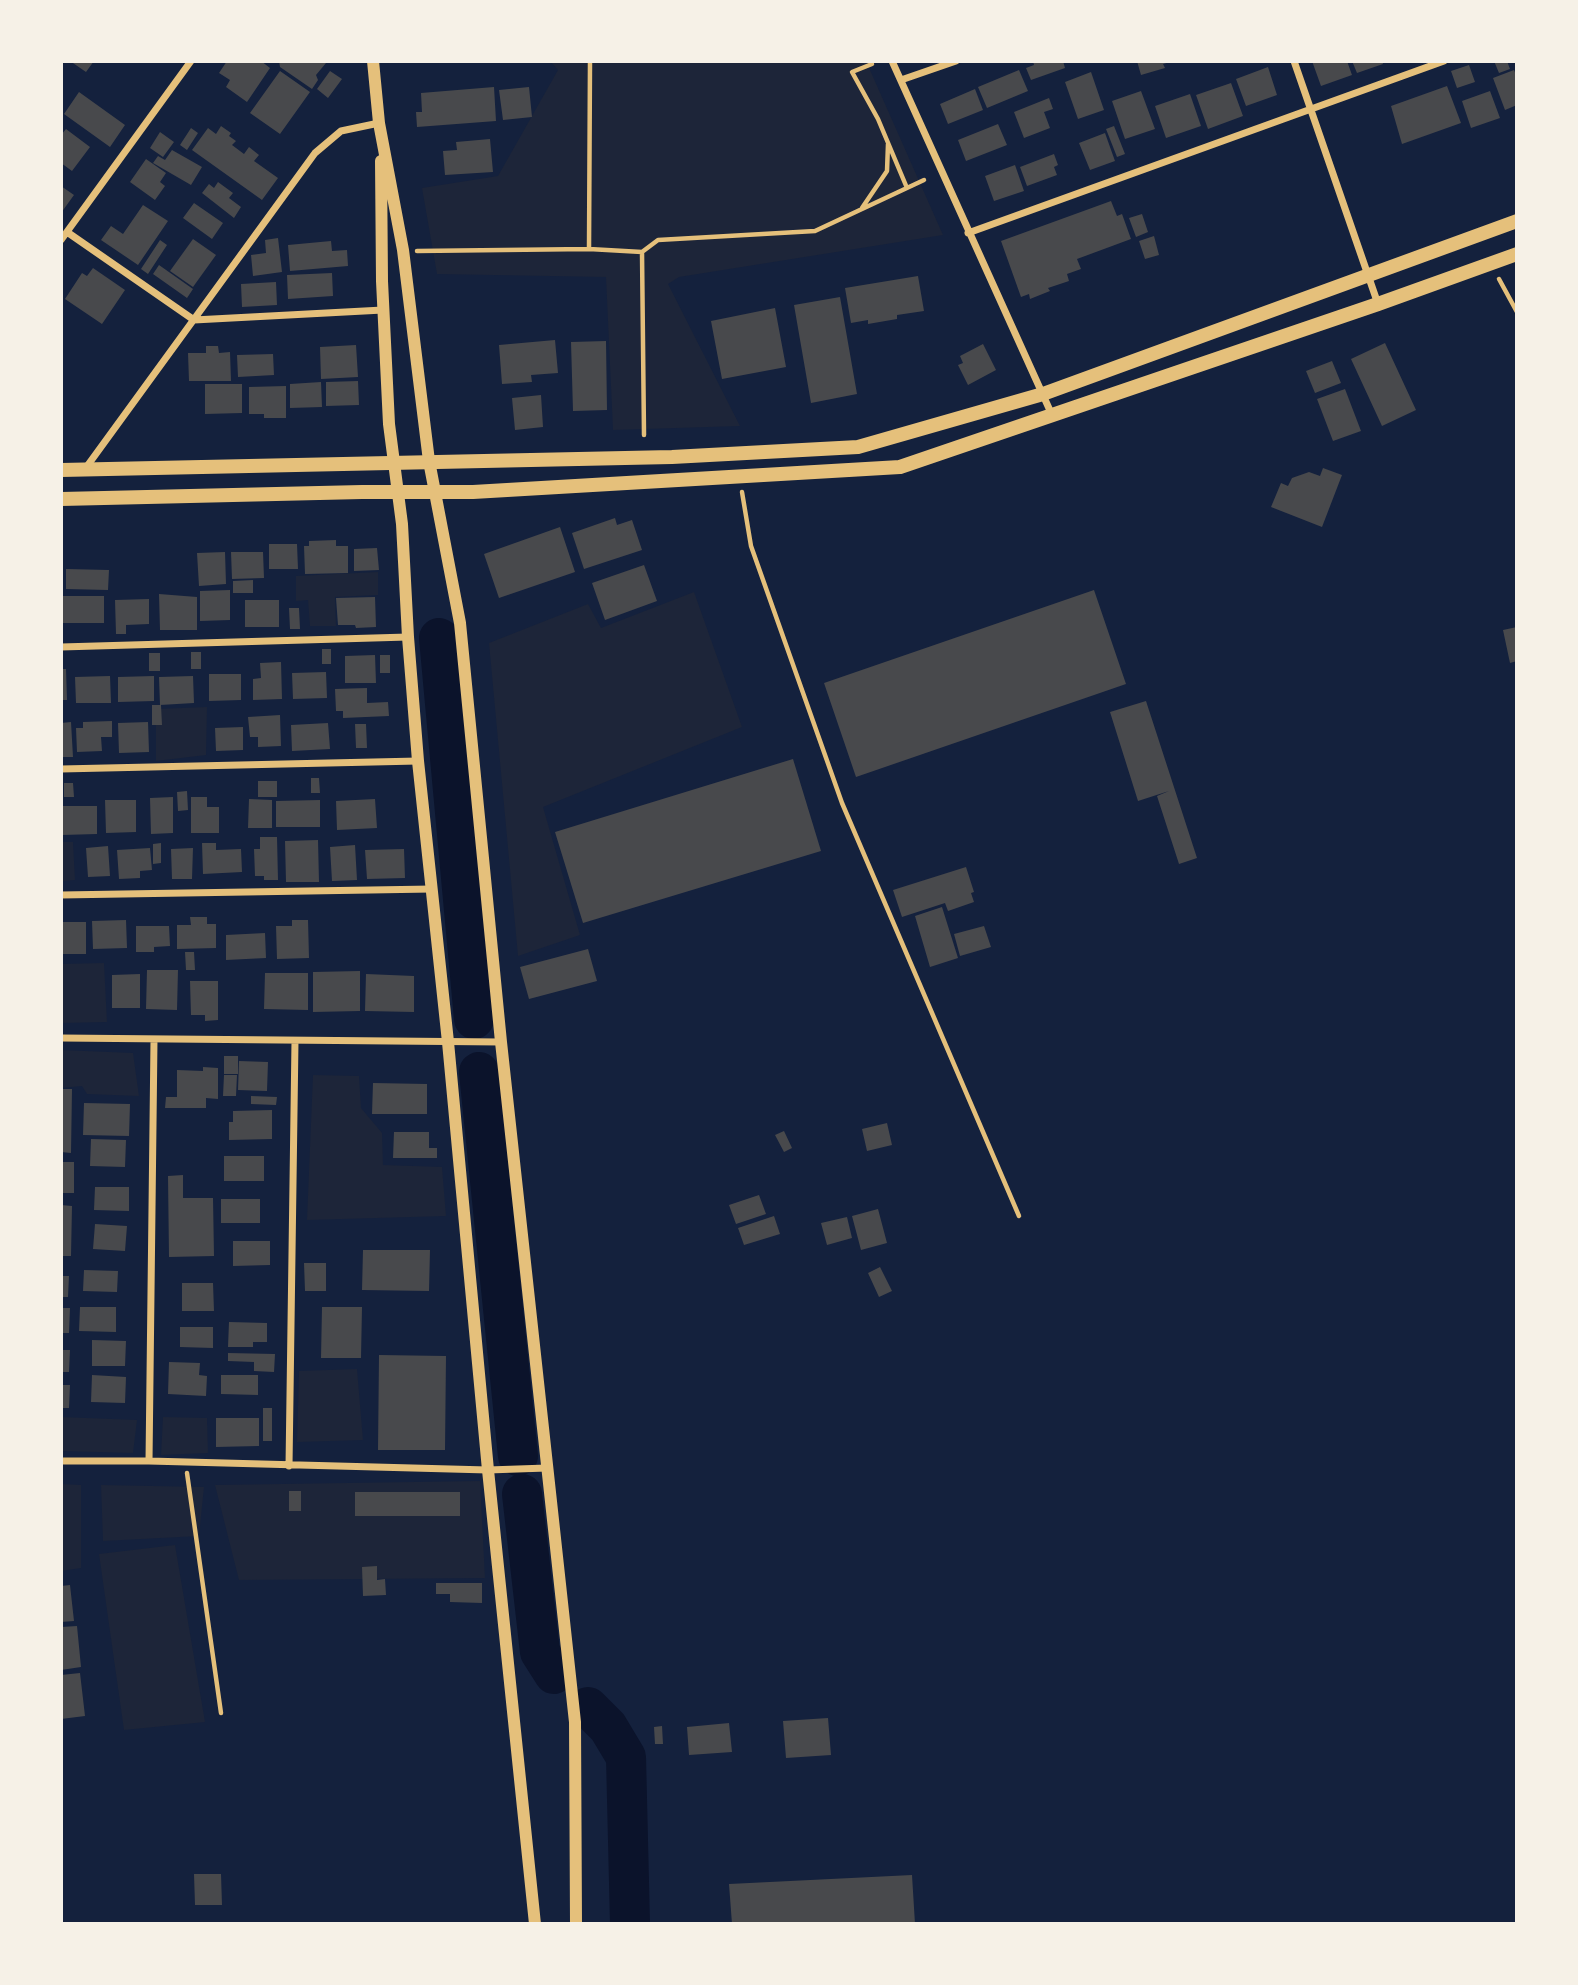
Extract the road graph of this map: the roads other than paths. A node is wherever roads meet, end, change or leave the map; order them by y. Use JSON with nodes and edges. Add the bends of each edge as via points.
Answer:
{"nodes":[{"id":1,"x":191,"y":61,"type":"edge"},
{"id":2,"x":373,"y":61,"type":"edge"},
{"id":3,"x":892,"y":61,"type":"edge"},
{"id":4,"x":956,"y":61,"type":"edge"},
{"id":5,"x":1294,"y":61,"type":"edge"},
{"id":6,"x":1444,"y":61,"type":"edge"},
{"id":7,"x":901,"y":80,"type":"junction"},
{"id":8,"x":1310,"y":109,"type":"junction"},
{"id":9,"x":380,"y":129,"type":"junction"},
{"id":10,"x":1517,"y":221,"type":"edge"},
{"id":11,"x":67,"y":232,"type":"junction"},
{"id":12,"x":968,"y":233,"type":"junction"},
{"id":13,"x":61,"y":240,"type":"edge"},
{"id":14,"x":1517,"y":254,"type":"edge"},
{"id":15,"x":1369,"y":276,"type":"junction"},
{"id":16,"x":1378,"y":304,"type":"junction"},
{"id":17,"x":383,"y":310,"type":"junction"},
{"id":18,"x":194,"y":320,"type":"junction"},
{"id":19,"x":1043,"y":394,"type":"junction"},
{"id":20,"x":1052,"y":415,"type":"junction"},
{"id":21,"x":429,"y":461,"type":"junction"},
{"id":22,"x":394,"y":462,"type":"junction"},
{"id":23,"x":85,"y":469,"type":"junction"},
{"id":24,"x":61,"y":470,"type":"edge"},
{"id":25,"x":397,"y":492,"type":"junction"},
{"id":26,"x":435,"y":492,"type":"junction"},
{"id":27,"x":61,"y":499,"type":"edge"},
{"id":28,"x":408,"y":637,"type":"junction"},
{"id":29,"x":61,"y":647,"type":"edge"},
{"id":30,"x":418,"y":761,"type":"junction"},
{"id":31,"x":61,"y":769,"type":"edge"},
{"id":32,"x":432,"y":889,"type":"junction"},
{"id":33,"x":61,"y":895,"type":"edge"},
{"id":34,"x":61,"y":1038,"type":"edge"},
{"id":35,"x":154,"y":1040,"type":"junction"},
{"id":36,"x":295,"y":1041,"type":"junction"},
{"id":37,"x":448,"y":1042,"type":"junction"},
{"id":38,"x":501,"y":1042,"type":"junction"},
{"id":39,"x":61,"y":1461,"type":"edge"},
{"id":40,"x":149,"y":1461,"type":"junction"},
{"id":41,"x":289,"y":1466,"type":"junction"},
{"id":42,"x":547,"y":1468,"type":"junction"},
{"id":43,"x":488,"y":1470,"type":"junction"},
{"id":44,"x":535,"y":1924,"type":"edge"},
{"id":45,"x":576,"y":1924,"type":"edge"}],
"edges":[{"from":1,"to":11,"type":"street"},
{"from":2,"to":9,"type":"street"},
{"from":3,"to":7,"type":"street"},
{"from":4,"to":7,"type":"street"},
{"from":5,"to":8,"type":"street"},
{"from":6,"to":8,"type":"street"},
{"from":7,"to":12,"type":"street"},
{"from":8,"to":12,"type":"street"},
{"from":8,"to":15,"type":"street"},
{"from":9,"to":17,"type":"street"},
{"from":9,"to":18,"type":"street","via":[[341,131],[315,153]]},
{"from":9,"to":21,"type":"street","via":[[403,250]]},
{"from":10,"to":15,"type":"main road"},
{"from":11,"to":13,"type":"street"},
{"from":11,"to":18,"type":"street"},
{"from":12,"to":19,"type":"street"},
{"from":14,"to":16,"type":"main road"},
{"from":15,"to":16,"type":"street"},
{"from":15,"to":19,"type":"main road"},
{"from":16,"to":20,"type":"main road"},
{"from":17,"to":18,"type":"street"},
{"from":17,"to":22,"type":"street"},
{"from":18,"to":23,"type":"street"},
{"from":19,"to":20,"type":"street"},
{"from":19,"to":21,"type":"main road","via":[[858,447],[672,457]]},
{"from":20,"to":26,"type":"main road","via":[[900,467]]},
{"from":21,"to":22,"type":"main road"},
{"from":21,"to":26,"type":"street"},
{"from":22,"to":23,"type":"main road"},
{"from":22,"to":25,"type":"street"},
{"from":23,"to":24,"type":"main road"},
{"from":25,"to":26,"type":"main road"},
{"from":25,"to":27,"type":"main road"},
{"from":25,"to":28,"type":"street"},
{"from":26,"to":38,"type":"street","via":[[460,623]]},
{"from":28,"to":29,"type":"street"},
{"from":28,"to":30,"type":"street"},
{"from":30,"to":31,"type":"street"},
{"from":30,"to":32,"type":"street"},
{"from":32,"to":33,"type":"street"},
{"from":32,"to":37,"type":"street"},
{"from":34,"to":35,"type":"street"},
{"from":35,"to":36,"type":"street"},
{"from":35,"to":40,"type":"street"},
{"from":36,"to":37,"type":"street"},
{"from":36,"to":41,"type":"street"},
{"from":37,"to":38,"type":"street"},
{"from":37,"to":43,"type":"street"},
{"from":38,"to":42,"type":"street"},
{"from":39,"to":40,"type":"street"},
{"from":40,"to":41,"type":"street"},
{"from":41,"to":43,"type":"street"},
{"from":42,"to":43,"type":"street"},
{"from":42,"to":45,"type":"street","via":[[575,1722]]},
{"from":43,"to":44,"type":"street"}]}
